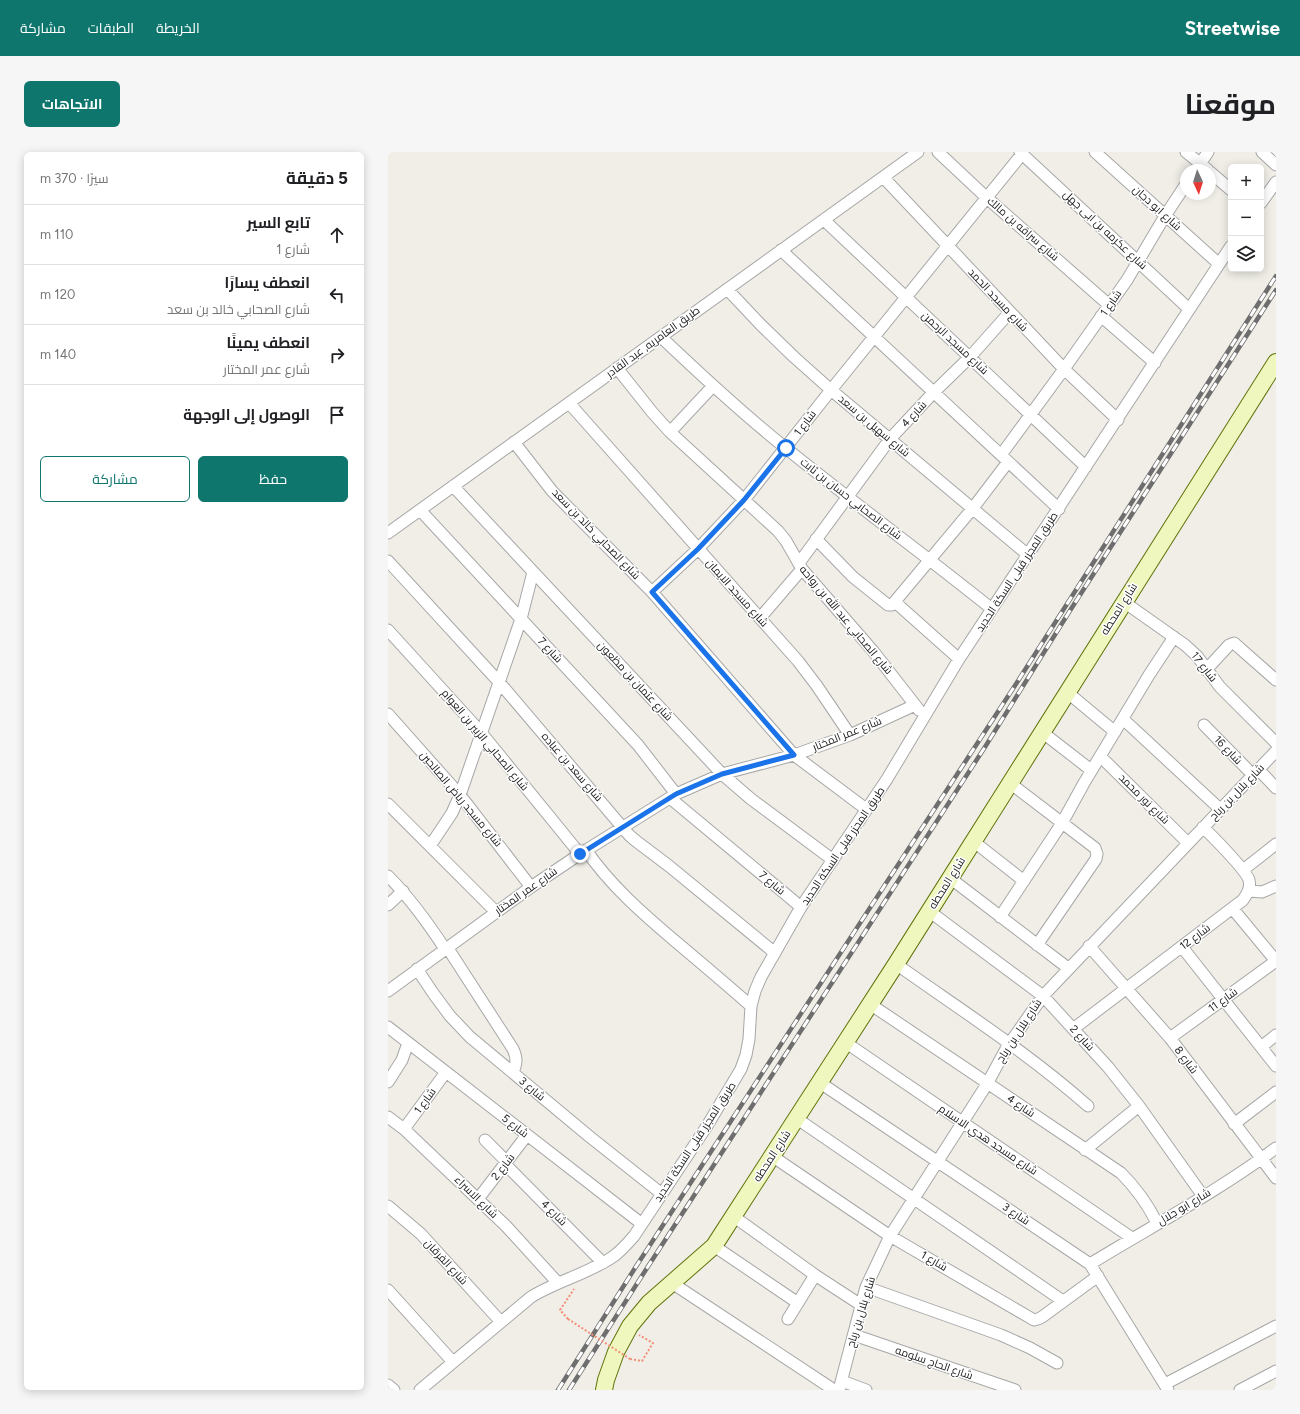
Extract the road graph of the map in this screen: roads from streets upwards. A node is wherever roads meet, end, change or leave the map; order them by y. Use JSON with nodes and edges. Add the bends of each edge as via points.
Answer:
{"nodes":[{"id":1,"x":918,"y":152,"type":"edge"},
{"id":2,"x":938,"y":152,"type":"edge"},
{"id":3,"x":1095,"y":152,"type":"edge"},
{"id":4,"x":1186,"y":152,"type":"edge"},
{"id":5,"x":1208,"y":152,"type":"edge"},
{"id":6,"x":1262,"y":152,"type":"edge"},
{"id":7,"x":1021,"y":153,"type":"edge"},
{"id":8,"x":1197,"y":164,"type":"edge"},
{"id":9,"x":1203,"y":164,"type":"edge"},
{"id":10,"x":1276,"y":165,"type":"edge"},
{"id":11,"x":883,"y":177,"type":"junction"},
{"id":12,"x":1216,"y":177,"type":"edge"},
{"id":13,"x":1276,"y":182,"type":"edge"},
{"id":14,"x":1228,"y":187,"type":"edge"},
{"id":15,"x":1180,"y":193,"type":"edge"},
{"id":16,"x":987,"y":198,"type":"junction"},
{"id":17,"x":1263,"y":200,"type":"edge"},
{"id":18,"x":1165,"y":216,"type":"junction"},
{"id":19,"x":824,"y":220,"type":"junction"},
{"id":20,"x":948,"y":246,"type":"junction"},
{"id":21,"x":781,"y":250,"type":"junction"},
{"id":22,"x":1228,"y":250,"type":"edge"},
{"id":23,"x":1138,"y":261,"type":"junction"},
{"id":24,"x":1219,"y":264,"type":"junction"},
{"id":25,"x":727,"y":289,"type":"junction"},
{"id":26,"x":906,"y":297,"type":"junction"},
{"id":27,"x":1109,"y":305,"type":"junction"},
{"id":28,"x":1189,"y":309,"type":"junction"},
{"id":29,"x":1010,"y":312,"type":"junction"},
{"id":30,"x":1102,"y":316,"type":"junction"},
{"id":31,"x":661,"y":337,"type":"junction"},
{"id":32,"x":873,"y":337,"type":"junction"},
{"id":33,"x":970,"y":357,"type":"junction"},
{"id":34,"x":1276,"y":362,"type":"edge"},
{"id":35,"x":1155,"y":363,"type":"junction"},
{"id":36,"x":617,"y":368,"type":"junction"},
{"id":37,"x":1064,"y":369,"type":"junction"},
{"id":38,"x":713,"y":386,"type":"junction"},
{"id":39,"x":831,"y":390,"type":"junction"},
{"id":40,"x":933,"y":393,"type":"junction"},
{"id":41,"x":569,"y":403,"type":"junction"},
{"id":42,"x":1031,"y":415,"type":"junction"},
{"id":43,"x":1118,"y":420,"type":"junction"},
{"id":44,"x":670,"y":432,"type":"junction"},
{"id":45,"x":890,"y":439,"type":"junction"},
{"id":46,"x":514,"y":442,"type":"junction"},
{"id":47,"x":786,"y":448,"type":"junction"},
{"id":48,"x":1005,"y":459,"type":"junction"},
{"id":49,"x":1086,"y":467,"type":"junction"},
{"id":50,"x":453,"y":486,"type":"junction"},
{"id":51,"x":848,"y":497,"type":"junction"},
{"id":52,"x":744,"y":500,"type":"junction"},
{"id":53,"x":972,"y":508,"type":"junction"},
{"id":54,"x":1059,"y":509,"type":"junction"},
{"id":55,"x":420,"y":510,"type":"junction"},
{"id":56,"x":388,"y":533,"type":"edge"},
{"id":57,"x":816,"y":539,"type":"junction"},
{"id":58,"x":698,"y":549,"type":"junction"},
{"id":59,"x":1028,"y":555,"type":"junction"},
{"id":60,"x":930,"y":559,"type":"junction"},
{"id":61,"x":388,"y":561,"type":"edge"},
{"id":62,"x":800,"y":566,"type":"junction"},
{"id":63,"x":534,"y":572,"type":"junction"},
{"id":64,"x":652,"y":592,"type":"junction"},
{"id":65,"x":895,"y":602,"type":"junction"},
{"id":66,"x":1124,"y":602,"type":"junction"},
{"id":67,"x":992,"y":610,"type":"junction"},
{"id":68,"x":760,"y":618,"type":"junction"},
{"id":69,"x":521,"y":619,"type":"junction"},
{"id":70,"x":388,"y":630,"type":"edge"},
{"id":71,"x":1174,"y":637,"type":"junction"},
{"id":72,"x":959,"y":659,"type":"junction"},
{"id":73,"x":1206,"y":670,"type":"junction"},
{"id":74,"x":1276,"y":680,"type":"edge"},
{"id":75,"x":499,"y":682,"type":"junction"},
{"id":76,"x":1067,"y":692,"type":"junction"},
{"id":77,"x":915,"y":705,"type":"junction"},
{"id":78,"x":388,"y":714,"type":"edge"},
{"id":79,"x":924,"y":717,"type":"junction"},
{"id":80,"x":1123,"y":719,"type":"junction"},
{"id":81,"x":1204,"y":725,"type":"dead end"},
{"id":82,"x":1042,"y":732,"type":"junction"},
{"id":83,"x":1115,"y":732,"type":"junction"},
{"id":84,"x":482,"y":733,"type":"junction"},
{"id":85,"x":850,"y":735,"type":"junction"},
{"id":86,"x":1276,"y":743,"type":"edge"},
{"id":87,"x":1276,"y":751,"type":"edge"},
{"id":88,"x":794,"y":755,"type":"junction"},
{"id":89,"x":1100,"y":756,"type":"junction"},
{"id":90,"x":1091,"y":770,"type":"junction"},
{"id":91,"x":1256,"y":772,"type":"junction"},
{"id":92,"x":722,"y":774,"type":"junction"},
{"id":93,"x":1010,"y":783,"type":"junction"},
{"id":94,"x":1276,"y":788,"type":"edge"},
{"id":95,"x":460,"y":795,"type":"junction"},
{"id":96,"x":673,"y":796,"type":"junction"},
{"id":97,"x":388,"y":804,"type":"edge"},
{"id":98,"x":866,"y":809,"type":"junction"},
{"id":99,"x":1220,"y":809,"type":"junction"},
{"id":100,"x":1062,"y":823,"type":"junction"},
{"id":101,"x":623,"y":827,"type":"junction"},
{"id":102,"x":1203,"y":827,"type":"junction"},
{"id":103,"x":973,"y":841,"type":"junction"},
{"id":104,"x":1188,"y":843,"type":"junction"},
{"id":105,"x":1276,"y":844,"type":"edge"},
{"id":106,"x":430,"y":846,"type":"junction"},
{"id":107,"x":583,"y":852,"type":"junction"},
{"id":108,"x":833,"y":860,"type":"junction"},
{"id":109,"x":1243,"y":870,"type":"junction"},
{"id":110,"x":388,"y":876,"type":"edge"},
{"id":111,"x":950,"y":878,"type":"junction"},
{"id":112,"x":1024,"y":881,"type":"junction"},
{"id":113,"x":1276,"y":886,"type":"edge"},
{"id":114,"x":531,"y":887,"type":"junction"},
{"id":115,"x":403,"y":891,"type":"junction"},
{"id":116,"x":1249,"y":891,"type":"junction"},
{"id":117,"x":388,"y":905,"type":"edge"},
{"id":118,"x":801,"y":907,"type":"junction"},
{"id":119,"x":1232,"y":909,"type":"junction"},
{"id":120,"x":929,"y":911,"type":"junction"},
{"id":121,"x":496,"y":912,"type":"junction"},
{"id":122,"x":1000,"y":917,"type":"junction"},
{"id":123,"x":1037,"y":945,"type":"junction"},
{"id":124,"x":1089,"y":946,"type":"junction"},
{"id":125,"x":1182,"y":947,"type":"junction"},
{"id":126,"x":446,"y":948,"type":"junction"},
{"id":127,"x":775,"y":952,"type":"junction"},
{"id":128,"x":1276,"y":961,"type":"edge"},
{"id":129,"x":896,"y":964,"type":"junction"},
{"id":130,"x":1068,"y":968,"type":"junction"},
{"id":131,"x":417,"y":969,"type":"junction"},
{"id":132,"x":1126,"y":989,"type":"junction"},
{"id":133,"x":388,"y":990,"type":"edge"},
{"id":134,"x":1042,"y":996,"type":"junction"},
{"id":135,"x":1223,"y":1000,"type":"junction"},
{"id":136,"x":870,"y":1004,"type":"junction"},
{"id":137,"x":752,"y":1006,"type":"junction"},
{"id":138,"x":388,"y":1027,"type":"edge"},
{"id":139,"x":1073,"y":1029,"type":"junction"},
{"id":140,"x":1276,"y":1035,"type":"edge"},
{"id":141,"x":1170,"y":1038,"type":"junction"},
{"id":142,"x":845,"y":1042,"type":"junction"},
{"id":143,"x":408,"y":1043,"type":"junction"},
{"id":144,"x":1010,"y":1043,"type":"junction"},
{"id":145,"x":1261,"y":1047,"type":"junction"},
{"id":146,"x":1276,"y":1066,"type":"edge"},
{"id":147,"x":446,"y":1072,"type":"junction"},
{"id":148,"x":513,"y":1072,"type":"junction"},
{"id":149,"x":388,"y":1082,"type":"edge"},
{"id":150,"x":819,"y":1082,"type":"junction"},
{"id":151,"x":987,"y":1084,"type":"junction"},
{"id":152,"x":1276,"y":1092,"type":"edge"},
{"id":153,"x":1088,"y":1106,"type":"dead end"},
{"id":154,"x":1139,"y":1106,"type":"junction"},
{"id":155,"x":388,"y":1117,"type":"edge"},
{"id":156,"x":796,"y":1118,"type":"junction"},
{"id":157,"x":962,"y":1122,"type":"junction"},
{"id":158,"x":1234,"y":1124,"type":"junction"},
{"id":159,"x":404,"y":1129,"type":"junction"},
{"id":160,"x":527,"y":1135,"type":"junction"},
{"id":161,"x":485,"y":1140,"type":"dead end"},
{"id":162,"x":1276,"y":1148,"type":"edge"},
{"id":163,"x":1085,"y":1150,"type":"junction"},
{"id":164,"x":772,"y":1156,"type":"junction"},
{"id":165,"x":1261,"y":1159,"type":"junction"},
{"id":166,"x":938,"y":1162,"type":"junction"},
{"id":167,"x":506,"y":1163,"type":"junction"},
{"id":168,"x":1276,"y":1178,"type":"edge"},
{"id":169,"x":662,"y":1194,"type":"junction"},
{"id":170,"x":1203,"y":1196,"type":"junction"},
{"id":171,"x":914,"y":1198,"type":"junction"},
{"id":172,"x":478,"y":1199,"type":"junction"},
{"id":173,"x":388,"y":1206,"type":"edge"},
{"id":174,"x":733,"y":1216,"type":"junction"},
{"id":175,"x":642,"y":1224,"type":"junction"},
{"id":176,"x":1157,"y":1224,"type":"junction"},
{"id":177,"x":890,"y":1236,"type":"junction"},
{"id":178,"x":1132,"y":1238,"type":"junction"},
{"id":179,"x":714,"y":1246,"type":"junction"},
{"id":180,"x":603,"y":1263,"type":"junction"},
{"id":181,"x":1090,"y":1264,"type":"junction"},
{"id":182,"x":815,"y":1275,"type":"junction"},
{"id":183,"x":1098,"y":1276,"type":"junction"},
{"id":184,"x":558,"y":1283,"type":"junction"},
{"id":185,"x":672,"y":1283,"type":"junction"},
{"id":186,"x":866,"y":1287,"type":"junction"},
{"id":187,"x":388,"y":1290,"type":"edge"},
{"id":188,"x":1063,"y":1302,"type":"junction"},
{"id":189,"x":798,"y":1303,"type":"junction"},
{"id":190,"x":861,"y":1306,"type":"junction"},
{"id":191,"x":788,"y":1319,"type":"dead end"},
{"id":192,"x":501,"y":1322,"type":"junction"},
{"id":193,"x":1276,"y":1326,"type":"edge"},
{"id":194,"x":854,"y":1335,"type":"junction"},
{"id":195,"x":453,"y":1362,"type":"junction"},
{"id":196,"x":1057,"y":1364,"type":"dead end"},
{"id":197,"x":1276,"y":1371,"type":"edge"},
{"id":198,"x":388,"y":1385,"type":"edge"},
{"id":199,"x":840,"y":1386,"type":"edge"},
{"id":200,"x":1166,"y":1387,"type":"edge"},
{"id":201,"x":394,"y":1390,"type":"edge"},
{"id":202,"x":420,"y":1390,"type":"edge"},
{"id":203,"x":604,"y":1390,"type":"edge"},
{"id":204,"x":834,"y":1390,"type":"edge"},
{"id":205,"x":866,"y":1390,"type":"edge"},
{"id":206,"x":1015,"y":1390,"type":"edge"},
{"id":207,"x":1240,"y":1390,"type":"edge"}],
"edges":[{"from":1,"to":11,"type":"street","name":"طريق العامريه, عبد القادر"},
{"from":2,"to":16,"type":"street","name":"شارع سراقه بن مالك"},
{"from":3,"to":18,"type":"street","name":"شارع ابو دجان"},
{"from":4,"to":8,"type":"street"},
{"from":5,"to":9,"type":"street"},
{"from":6,"to":10,"type":"street"},
{"from":7,"to":16,"type":"street","name":"شارع 1"},
{"from":7,"to":23,"type":"street","name":"شارع عكرمه بن ابى جهل"},
{"from":11,"to":19,"type":"street","name":"طريق العامريه, عبد القادر"},
{"from":11,"to":20,"type":"street","name":"شارع مسجد الحمد"},
{"from":12,"to":14,"type":"street"},
{"from":13,"to":17,"type":"street"},
{"from":15,"to":18,"type":"street","name":"شارع 1"},
{"from":16,"to":20,"type":"street","name":"شارع 1"},
{"from":16,"to":27,"type":"street","name":"شارع سراقه بن مالك"},
{"from":18,"to":23,"type":"street","name":"شارع 1"},
{"from":18,"to":24,"type":"street","name":"شارع ابو دجان"},
{"from":19,"to":21,"type":"street","name":"طريق العامريه, عبد القادر"},
{"from":19,"to":26,"type":"street","name":"شارع مسجد الرحمن"},
{"from":20,"to":26,"type":"street","name":"شارع 1"},
{"from":20,"to":29,"type":"street","name":"شارع مسجد الحمد"},
{"from":21,"to":25,"type":"street","name":"طريق العامريه, عبد القادر"},
{"from":21,"to":32,"type":"street"},
{"from":22,"to":24,"type":"street","name":"طريق المجزر قبلى السكة الحديد"},
{"from":23,"to":27,"type":"street","name":"شارع 1"},
{"from":23,"to":28,"type":"street","name":"شارع عكرمه بن ابى جهل"},
{"from":24,"to":28,"type":"street","name":"طريق المجزر قبلى السكة الحديد"},
{"from":25,"to":31,"type":"street","name":"طريق العامريه, عبد القادر"},
{"from":25,"to":39,"type":"street","name":"شارع سهيل بن سعد","via":[[766,330]]},
{"from":26,"to":32,"type":"street","name":"شارع 1"},
{"from":26,"to":33,"type":"street","name":"شارع مسجد الرحمن"},
{"from":27,"to":30,"type":"street","name":"شارع 1"},
{"from":28,"to":35,"type":"street","name":"طريق المجزر قبلى السكة الحديد"},
{"from":29,"to":33,"type":"street","name":"شارع 4"},
{"from":29,"to":37,"type":"street","name":"شارع مسجد الحمد"},
{"from":30,"to":35,"type":"street"},
{"from":30,"to":37,"type":"street","name":"شارع 1"},
{"from":31,"to":36,"type":"street","name":"طريق العامريه, عبد القادر"},
{"from":31,"to":38,"type":"street","name":"شارع الصحابي حسان بن ثابت"},
{"from":32,"to":39,"type":"street","name":"شارع 1"},
{"from":32,"to":40,"type":"street"},
{"from":33,"to":40,"type":"street","name":"شارع 4"},
{"from":33,"to":42,"type":"street","name":"شارع مسجد الرحمن"},
{"from":34,"to":66,"type":"street","name":"شارع المحطه"},
{"from":35,"to":43,"type":"street","name":"طريق المجزر قبلى السكة الحديد"},
{"from":36,"to":41,"type":"street","name":"طريق العامريه, عبد القادر"},
{"from":36,"to":44,"type":"street","name":"شارع الصحابي عبد الله بن رواحه"},
{"from":37,"to":42,"type":"street","name":"شارع 1"},
{"from":37,"to":43,"type":"street","name":"شارع مسجد الحمد"},
{"from":38,"to":44,"type":"street"},
{"from":38,"to":47,"type":"street","name":"شارع الصحابي حسان بن ثابت"},
{"from":39,"to":45,"type":"street","name":"شارع سهيل بن سعد"},
{"from":39,"to":47,"type":"street","name":"شارع 1"},
{"from":40,"to":45,"type":"street","name":"شارع 4"},
{"from":40,"to":48,"type":"street"},
{"from":41,"to":46,"type":"street","name":"طريق العامريه, عبد القادر"},
{"from":41,"to":58,"type":"street","name":"شارع مسجد الايمان"},
{"from":42,"to":48,"type":"street","name":"شارع 1"},
{"from":42,"to":49,"type":"street","name":"شارع مسجد الرحمن"},
{"from":43,"to":49,"type":"street","name":"طريق المجزر قبلى السكة الحديد"},
{"from":44,"to":52,"type":"street","name":"شارع الصحابي عبد الله بن رواحه"},
{"from":45,"to":51,"type":"street","name":"شارع 4"},
{"from":45,"to":53,"type":"street","name":"شارع سهيل بن سعد"},
{"from":46,"to":50,"type":"street","name":"طريق العامريه, عبد القادر"},
{"from":46,"to":64,"type":"street","name":"شارع الصحابي خالد بن سعد","via":[[552,491]]},
{"from":47,"to":51,"type":"street","name":"شارع الصحابي حسان بن ثابت"},
{"from":47,"to":52,"type":"street","name":"شارع 1"},
{"from":48,"to":53,"type":"street","name":"شارع 1"},
{"from":48,"to":54,"type":"street"},
{"from":49,"to":54,"type":"street","name":"طريق المجزر قبلى السكة الحديد"},
{"from":50,"to":55,"type":"street","name":"طريق العامريه, عبد القادر"},
{"from":50,"to":63,"type":"street","name":"شارع عثمان بن مظعون"},
{"from":51,"to":57,"type":"street","name":"شارع 4"},
{"from":51,"to":60,"type":"street","name":"شارع الصحابي حسان بن ثابت"},
{"from":52,"to":58,"type":"street","name":"شارع 1"},
{"from":52,"to":62,"type":"street","name":"شارع الصحابي عبد الله بن رواحه","via":[[778,531]]},
{"from":53,"to":59,"type":"street","name":"شارع سهيل بن سعد"},
{"from":53,"to":60,"type":"street","name":"شارع 1"},
{"from":54,"to":59,"type":"street","name":"طريق المجزر قبلى السكة الحديد"},
{"from":55,"to":56,"type":"street","name":"طريق العامريه, عبد القادر"},
{"from":55,"to":69,"type":"street","name":"شارع 7"},
{"from":57,"to":62,"type":"street","name":"شارع 4"},
{"from":57,"to":65,"type":"street","via":[[853,577],[888,605]]},
{"from":58,"to":64,"type":"street","name":"شارع 1"},
{"from":58,"to":68,"type":"street","name":"شارع مسجد الايمان"},
{"from":59,"to":67,"type":"street","name":"طريق المجزر قبلى السكة الحديد"},
{"from":60,"to":65,"type":"street","name":"شارع 1"},
{"from":60,"to":67,"type":"street","name":"شارع الصحابي حسان بن ثابت"},
{"from":61,"to":75,"type":"street","name":"شارع سعد بن عباده"},
{"from":62,"to":68,"type":"street","name":"شارع 4"},
{"from":62,"to":77,"type":"street","name":"شارع الصحابي عبد الله بن رواحه","via":[[873,651]]},
{"from":63,"to":69,"type":"street"},
{"from":63,"to":92,"type":"street","name":"شارع عثمان بن مظعون"},
{"from":64,"to":88,"type":"street","name":"شارع الصحابي خالد بن سعد"},
{"from":65,"to":72,"type":"street"},
{"from":66,"to":71,"type":"street","name":"شارع 17"},
{"from":66,"to":76,"type":"street","name":"شارع المحطه"},
{"from":67,"to":72,"type":"street","name":"طريق المجزر قبلى السكة الحديد"},
{"from":68,"to":85,"type":"street","name":"شارع مسجد الايمان","via":[[808,674]]},
{"from":69,"to":75,"type":"street"},
{"from":69,"to":96,"type":"street","name":"شارع 7","via":[[638,745]]},
{"from":70,"to":84,"type":"street","name":"شارع الصحابي الزبير بن العوام"},
{"from":71,"to":73,"type":"street","name":"شارع 17","via":[[1196,656]]},
{"from":71,"to":80,"type":"street"},
{"from":72,"to":79,"type":"street","name":"طريق المجزر قبلى السكة الحديد"},
{"from":73,"to":74,"type":"street","via":[[1229,645],[1234,643]]},
{"from":73,"to":86,"type":"street","name":"شارع 17"},
{"from":75,"to":84,"type":"street"},
{"from":75,"to":101,"type":"street","name":"شارع سعد بن عباده"},
{"from":76,"to":82,"type":"street","name":"شارع المحطه"},
{"from":76,"to":83,"type":"street"},
{"from":77,"to":79,"type":"street","name":"شارع الصحابي عبد الله بن رواحه"},
{"from":77,"to":85,"type":"street","name":"شارع عمر المختار"},
{"from":78,"to":95,"type":"street","name":"شارع مسجد رياض الصالحين"},
{"from":79,"to":98,"type":"street","name":"طريق المجزر قبلى السكة الحديد","via":[[887,780]]},
{"from":80,"to":83,"type":"street"},
{"from":80,"to":99,"type":"street"},
{"from":81,"to":91,"type":"street","name":"شارع 16"},
{"from":82,"to":90,"type":"street"},
{"from":82,"to":93,"type":"street","name":"شارع المحطه"},
{"from":83,"to":89,"type":"street"},
{"from":84,"to":95,"type":"street"},
{"from":84,"to":107,"type":"street","name":"شارع الصحابي الزبير بن العوام"},
{"from":85,"to":88,"type":"street","name":"شارع عمر المختار"},
{"from":87,"to":91,"type":"street","name":"شارع بلال بن رباح"},
{"from":88,"to":92,"type":"street","name":"شارع عمر المختار"},
{"from":88,"to":98,"type":"street","name":"شارع الصحابي خالد بن سعد"},
{"from":89,"to":90,"type":"street"},
{"from":89,"to":104,"type":"street","name":"شارع نور محمد"},
{"from":90,"to":100,"type":"street"},
{"from":91,"to":94,"type":"street"},
{"from":91,"to":99,"type":"street","name":"شارع بلال بن رباح"},
{"from":92,"to":96,"type":"street","name":"شارع عمر المختار"},
{"from":92,"to":108,"type":"street","name":"شارع عثمان بن مظعون","via":[[751,799]]},
{"from":93,"to":100,"type":"street"},
{"from":93,"to":103,"type":"street","name":"شارع المحطه"},
{"from":95,"to":106,"type":"street","via":[[452,813]]},
{"from":95,"to":114,"type":"street","name":"شارع مسجد رياض الصالحين"},
{"from":96,"to":101,"type":"street","name":"شارع عمر المختار"},
{"from":96,"to":118,"type":"street","name":"شارع 7"},
{"from":97,"to":106,"type":"street"},
{"from":98,"to":108,"type":"street","name":"طريق المجزر قبلى السكة الحديد"},
{"from":99,"to":102,"type":"street","name":"شارع بلال بن رباح"},
{"from":100,"to":112,"type":"street"},
{"from":100,"to":123,"type":"street","via":[[1095,848],[1096,859]]},
{"from":101,"to":107,"type":"street","name":"شارع عمر المختار"},
{"from":101,"to":127,"type":"street","name":"شارع سعد بن عباده","via":[[636,842]]},
{"from":102,"to":104,"type":"street","name":"شارع بلال بن رباح"},
{"from":102,"to":109,"type":"street"},
{"from":103,"to":111,"type":"street","name":"شارع المحطه"},
{"from":103,"to":112,"type":"street"},
{"from":104,"to":124,"type":"street","name":"شارع بلال بن رباح"},
{"from":105,"to":109,"type":"street"},
{"from":106,"to":121,"type":"street"},
{"from":107,"to":114,"type":"street","name":"شارع عمر المختار"},
{"from":107,"to":137,"type":"street","name":"شارع الصحابي الزبير بن العوام","via":[[648,918]]},
{"from":108,"to":118,"type":"street","name":"طريق المجزر قبلى السكة الحديد"},
{"from":109,"to":116,"type":"street","via":[[1249,880]]},
{"from":110,"to":115,"type":"street"},
{"from":111,"to":120,"type":"street","name":"شارع المحطه"},
{"from":111,"to":122,"type":"street"},
{"from":112,"to":122,"type":"street"},
{"from":113,"to":116,"type":"street","via":[[1262,892]]},
{"from":114,"to":121,"type":"street","name":"شارع عمر المختار"},
{"from":115,"to":117,"type":"street"},
{"from":115,"to":126,"type":"street"},
{"from":116,"to":119,"type":"street","name":"شارع 12"},
{"from":118,"to":127,"type":"street","name":"طريق المجزر قبلى السكة الحديد"},
{"from":119,"to":125,"type":"street","name":"شارع 12"},
{"from":119,"to":128,"type":"street"},
{"from":120,"to":129,"type":"street","name":"شارع المحطه"},
{"from":120,"to":134,"type":"street","name":"شارع 2"},
{"from":121,"to":126,"type":"street","name":"شارع عمر المختار"},
{"from":122,"to":123,"type":"street"},
{"from":123,"to":130,"type":"street"},
{"from":124,"to":130,"type":"street","name":"شارع بلال بن رباح"},
{"from":124,"to":132,"type":"street","name":"شارع 8"},
{"from":125,"to":132,"type":"street","name":"شارع 12"},
{"from":125,"to":135,"type":"street"},
{"from":126,"to":131,"type":"street","name":"شارع عمر المختار"},
{"from":126,"to":148,"type":"street","via":[[513,1049],[516,1064]]},
{"from":127,"to":137,"type":"street","name":"طريق المجزر قبلى السكة الحديد","via":[[755,991]]},
{"from":128,"to":135,"type":"street","name":"شارع 11"},
{"from":129,"to":136,"type":"street","name":"شارع المحطه"},
{"from":129,"to":144,"type":"street"},
{"from":130,"to":134,"type":"street","name":"شارع بلال بن رباح"},
{"from":131,"to":133,"type":"street","name":"شارع عمر المختار"},
{"from":131,"to":148,"type":"street","name":"شارع 3","via":[[450,1016],[470,1037]]},
{"from":132,"to":139,"type":"street","name":"شارع 12"},
{"from":132,"to":141,"type":"street","name":"شارع 8"},
{"from":134,"to":139,"type":"street","name":"شارع 2"},
{"from":134,"to":144,"type":"street","name":"شارع بلال بن رباح"},
{"from":135,"to":141,"type":"street","name":"شارع 11"},
{"from":135,"to":145,"type":"street"},
{"from":136,"to":142,"type":"street","name":"شارع المحطه"},
{"from":136,"to":151,"type":"street","name":"شارع 4"},
{"from":137,"to":169,"type":"street","name":"طريق المجزر قبلى السكة الحديد","via":[[749,1040],[741,1069]]},
{"from":138,"to":143,"type":"street","name":"شارع 5"},
{"from":139,"to":154,"type":"street","name":"شارع 2"},
{"from":140,"to":145,"type":"street"},
{"from":141,"to":158,"type":"street","name":"شارع 8"},
{"from":142,"to":150,"type":"street","name":"شارع المحطه"},
{"from":142,"to":157,"type":"street","name":"شارع مسجد هدي الاسلام"},
{"from":143,"to":147,"type":"street","name":"شارع 5"},
{"from":143,"to":149,"type":"street","via":[[400,1064]]},
{"from":144,"to":151,"type":"street","name":"شارع بلال بن رباح"},
{"from":144,"to":153,"type":"street"},
{"from":145,"to":146,"type":"street"},
{"from":147,"to":159,"type":"street","name":"شارع 1"},
{"from":147,"to":160,"type":"street","name":"شارع 5"},
{"from":148,"to":169,"type":"street","name":"شارع 3"},
{"from":150,"to":156,"type":"street","name":"شارع المحطه"},
{"from":150,"to":166,"type":"street","name":"شارع 3"},
{"from":151,"to":157,"type":"street","name":"شارع بلال بن رباح"},
{"from":151,"to":163,"type":"street","name":"شارع 4"},
{"from":152,"to":158,"type":"street"},
{"from":154,"to":163,"type":"street"},
{"from":154,"to":170,"type":"street","name":"شارع 2"},
{"from":155,"to":159,"type":"street","name":"شارع الاسراء"},
{"from":156,"to":164,"type":"street","name":"شارع المحطه"},
{"from":156,"to":171,"type":"street"},
{"from":157,"to":166,"type":"street","name":"شارع بلال بن رباح"},
{"from":157,"to":178,"type":"street","name":"شارع مسجد هدي الاسلام"},
{"from":158,"to":165,"type":"street","name":"شارع 8"},
{"from":159,"to":172,"type":"street","name":"شارع الاسراء"},
{"from":160,"to":167,"type":"street","name":"شارع 2"},
{"from":160,"to":175,"type":"street","name":"شارع 5"},
{"from":161,"to":167,"type":"street","name":"شارع 4"},
{"from":162,"to":165,"type":"street","name":"شارع ابو جلال"},
{"from":163,"to":176,"type":"street","name":"شارع 4","via":[[1121,1173],[1136,1188]]},
{"from":164,"to":174,"type":"street","name":"شارع المحطه"},
{"from":164,"to":177,"type":"street","name":"شارع 1"},
{"from":165,"to":168,"type":"street","name":"شارع 8"},
{"from":165,"to":170,"type":"street","name":"شارع ابو جلال"},
{"from":166,"to":171,"type":"street","name":"شارع بلال بن رباح"},
{"from":166,"to":181,"type":"street","name":"شارع 3"},
{"from":167,"to":172,"type":"street","name":"شارع 2"},
{"from":167,"to":180,"type":"street","name":"شارع 4"},
{"from":169,"to":175,"type":"street","name":"طريق المجزر قبلى السكة الحديد"},
{"from":170,"to":176,"type":"street","name":"شارع ابو جلال"},
{"from":171,"to":177,"type":"street","name":"شارع بلال بن رباح"},
{"from":171,"to":188,"type":"street"},
{"from":172,"to":184,"type":"street","name":"شارع الاسراء","via":[[522,1242]]},
{"from":173,"to":192,"type":"street","name":"شارع الفرقان","via":[[421,1234]]},
{"from":174,"to":179,"type":"street","name":"شارع المحطه"},
{"from":174,"to":182,"type":"street"},
{"from":175,"to":180,"type":"street","name":"طريق المجزر قبلى السكة الحديد","via":[[625,1247]]},
{"from":176,"to":178,"type":"street","name":"شارع ابو جلال"},
{"from":177,"to":186,"type":"street","name":"شارع بلال بن رباح"},
{"from":177,"to":188,"type":"street","name":"شارع 1","via":[[1034,1320]]},
{"from":178,"to":181,"type":"street","name":"شارع ابو جلال"},
{"from":179,"to":185,"type":"street","name":"شارع المحطه"},
{"from":179,"to":189,"type":"street"},
{"from":180,"to":184,"type":"street","name":"طريق المجزر قبلى السكة الحديد"},
{"from":181,"to":183,"type":"street","name":"شارع 3"},
{"from":182,"to":189,"type":"street"},
{"from":182,"to":190,"type":"street"},
{"from":183,"to":188,"type":"street","name":"شارع 1"},
{"from":183,"to":200,"type":"street","name":"شارع 3"},
{"from":184,"to":192,"type":"street","name":"طريق المجزر قبلى السكة الحديد","via":[[531,1297]]},
{"from":185,"to":203,"type":"street","name":"شارع المحطه","via":[[649,1303],[629,1329],[616,1352]]},
{"from":185,"to":204,"type":"street"},
{"from":186,"to":190,"type":"street","name":"شارع بلال بن رباح"},
{"from":186,"to":196,"type":"street","via":[[1001,1335]]},
{"from":187,"to":195,"type":"street"},
{"from":189,"to":191,"type":"street"},
{"from":190,"to":194,"type":"street","name":"شارع بلال بن رباح"},
{"from":192,"to":195,"type":"street","name":"طريق المجزر قبلى السكة الحديد"},
{"from":193,"to":200,"type":"street"},
{"from":194,"to":199,"type":"street","name":"شارع بلال بن رباح"},
{"from":194,"to":206,"type":"street","name":"شارع الحاج سلومه"},
{"from":195,"to":202,"type":"street","name":"طريق المجزر قبلى السكة الحديد"},
{"from":197,"to":207,"type":"street"},
{"from":198,"to":201,"type":"street"},
{"from":199,"to":205,"type":"street"}]}
